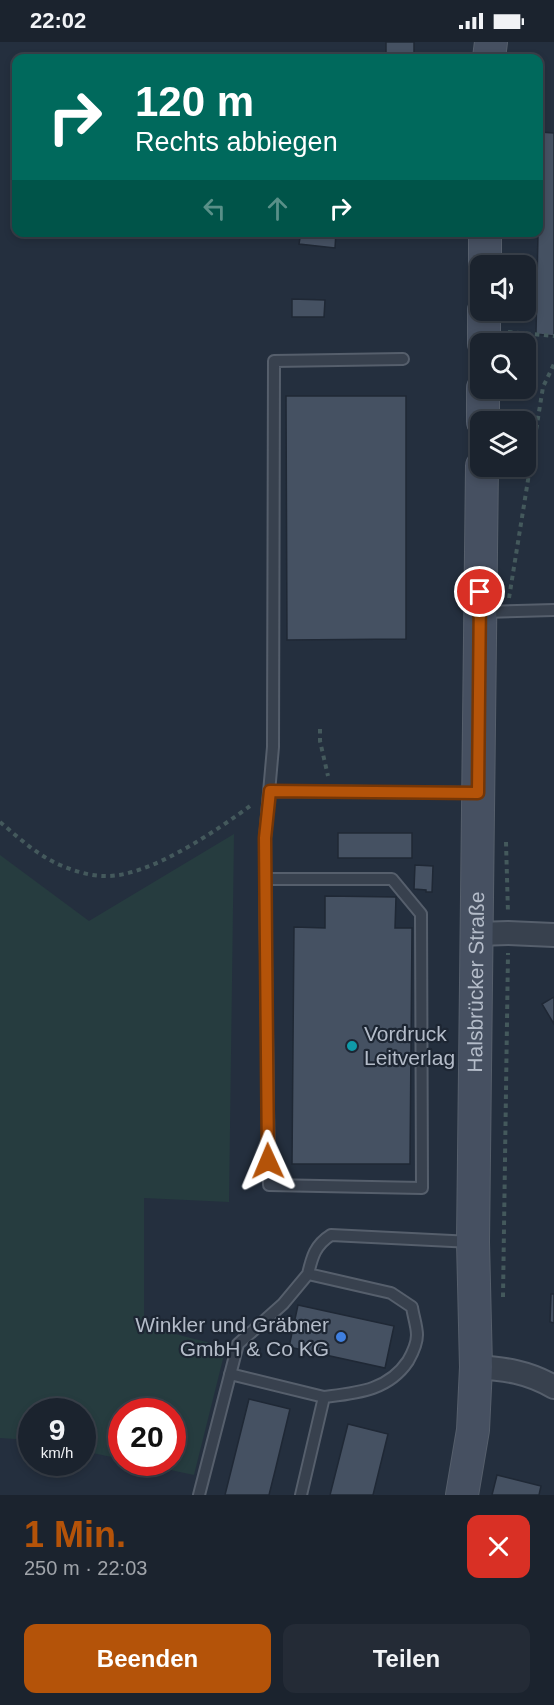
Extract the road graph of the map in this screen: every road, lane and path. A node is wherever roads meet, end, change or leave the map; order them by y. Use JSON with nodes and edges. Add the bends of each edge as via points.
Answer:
{"nodes":[{"id":1,"x":485,"y":237,"type":"edge"},
{"id":2,"x":485,"y":255,"type":"edge"},
{"id":3,"x":554,"y":336,"type":"edge"},
{"id":4,"x":536,"y":337,"type":"edge"},
{"id":5,"x":403,"y":359,"type":"dead end"},
{"id":6,"x":554,"y":364,"type":"edge"},
{"id":7,"x":483,"y":477,"type":"edge"},
{"id":8,"x":554,"y":610,"type":"edge"},
{"id":9,"x":491,"y":612,"type":"junction"},
{"id":10,"x":320,"y":729,"type":"dead end"},
{"id":11,"x":270,"y":791,"type":"junction"},
{"id":12,"x":332,"y":792,"type":"junction"},
{"id":13,"x":478,"y":793,"type":"junction"},
{"id":14,"x":0,"y":822,"type":"edge"},
{"id":15,"x":506,"y":839,"type":"dead end"},
{"id":16,"x":265,"y":879,"type":"junction"},
{"id":17,"x":493,"y":934,"type":"junction"},
{"id":18,"x":554,"y":935,"type":"edge"},
{"id":19,"x":473,"y":1242,"type":"junction"},
{"id":20,"x":308,"y":1274,"type":"junction"},
{"id":21,"x":502,"y":1298,"type":"dead end"},
{"id":22,"x":476,"y":1367,"type":"junction"},
{"id":23,"x":230,"y":1374,"type":"junction"},
{"id":24,"x":554,"y":1387,"type":"edge"},
{"id":25,"x":324,"y":1397,"type":"junction"},
{"id":26,"x":199,"y":1495,"type":"edge"},
{"id":27,"x":301,"y":1495,"type":"edge"},
{"id":28,"x":462,"y":1495,"type":"edge"}],
"edges":[{"from":1,"to":2,"type":"main road"},
{"from":3,"to":4,"type":"path"},
{"from":5,"to":11,"type":"lane","via":[[274,361]]},
{"from":6,"to":9,"type":"path","via":[[543,387],[511,594]]},
{"from":7,"to":9,"type":"main road","name":"Halsbrücker Straße"},
{"from":8,"to":9,"type":"lane"},
{"from":9,"to":13,"type":"main road","name":"Halsbrücker Straße"},
{"from":10,"to":12,"type":"path"},
{"from":11,"to":12,"type":"lane"},
{"from":11,"to":14,"type":"path","via":[[161,861],[106,876],[61,866]]},
{"from":11,"to":16,"type":"lane"},
{"from":12,"to":13,"type":"lane"},
{"from":13,"to":17,"type":"main road","name":"Halsbrücker Straße"},
{"from":15,"to":17,"type":"path"},
{"from":16,"to":16,"type":"lane","via":[[269,1185],[422,1188],[421,914],[392,879]]},
{"from":17,"to":18,"type":"street"},
{"from":17,"to":19,"type":"main road","name":"Halsbrücker Straße"},
{"from":17,"to":21,"type":"path"},
{"from":19,"to":20,"type":"lane","via":[[331,1235],[319,1243]]},
{"from":19,"to":22,"type":"main road","name":"Halsbrücker Straße"},
{"from":20,"to":23,"type":"lane","via":[[283,1304],[238,1344]]},
{"from":20,"to":25,"type":"lane","via":[[391,1293],[412,1306],[417,1336],[412,1355],[400,1374],[360,1392]]},
{"from":22,"to":24,"type":"street","via":[[535,1376]]},
{"from":22,"to":28,"type":"main road","name":"Halsbrücker Straße","via":[[473,1430]]},
{"from":23,"to":25,"type":"lane"},
{"from":23,"to":26,"type":"lane"},
{"from":25,"to":27,"type":"lane"}]}
